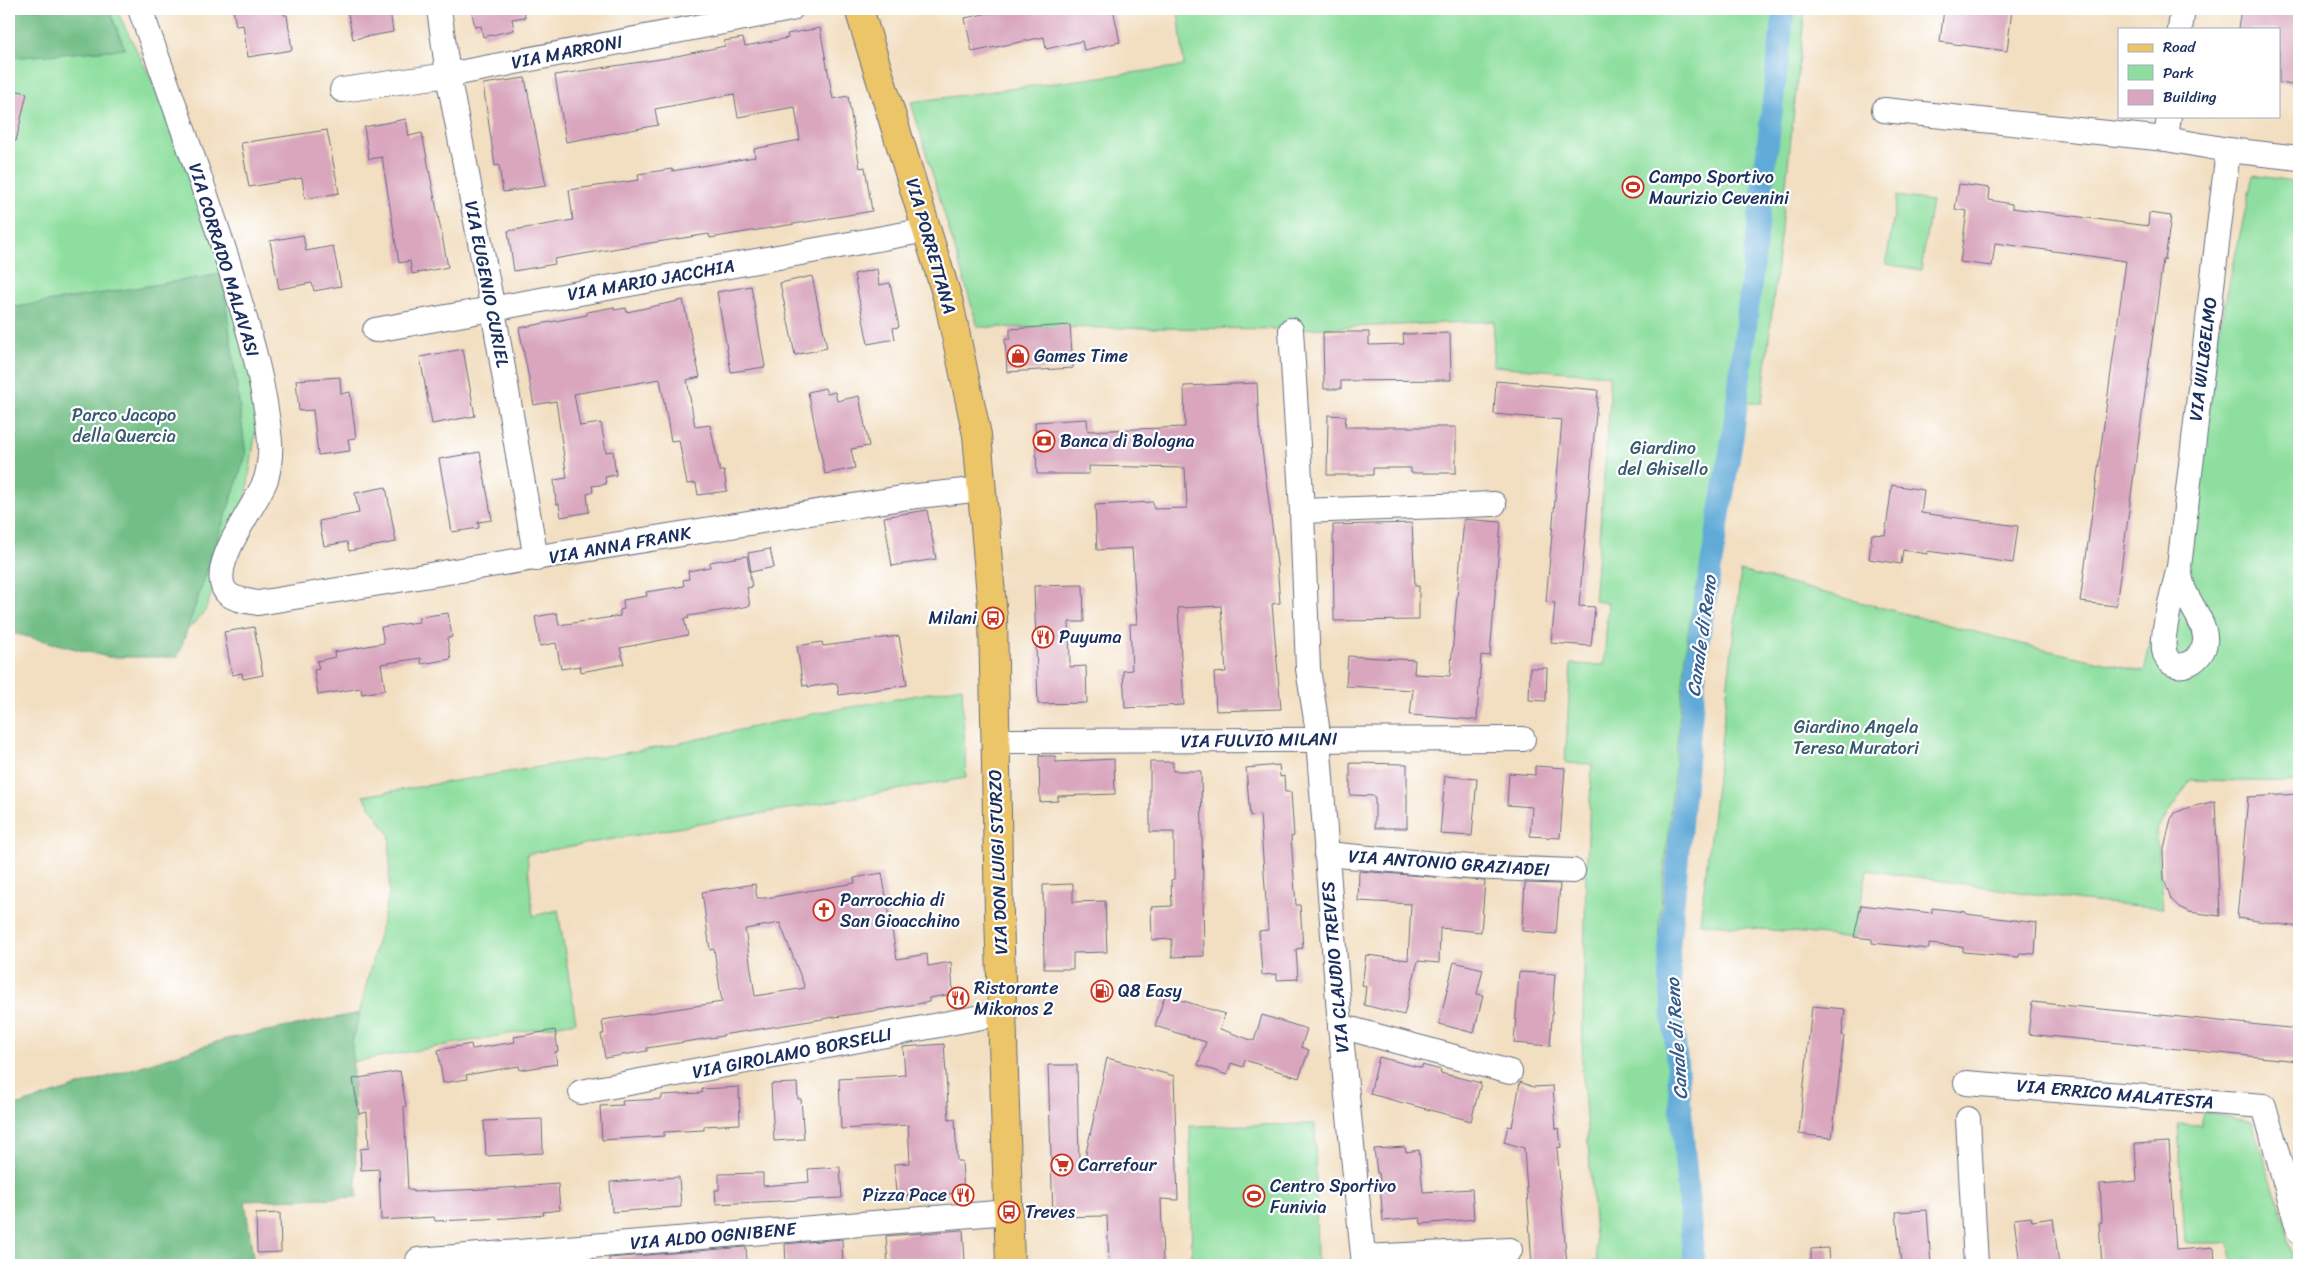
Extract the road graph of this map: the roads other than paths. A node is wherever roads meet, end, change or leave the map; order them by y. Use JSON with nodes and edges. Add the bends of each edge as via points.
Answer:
{"nodes":[{"id":1,"x":140,"y":9,"type":"edge"},
{"id":2,"x":439,"y":9,"type":"edge"},
{"id":3,"x":791,"y":9,"type":"edge"},
{"id":4,"x":859,"y":9,"type":"edge"},
{"id":5,"x":2183,"y":9,"type":"edge"},
{"id":6,"x":2180,"y":28,"type":"edge"},
{"id":7,"x":448,"y":76,"type":"junction"},
{"id":8,"x":342,"y":90,"type":"dead end"},
{"id":9,"x":1884,"y":110,"type":"dead end"},
{"id":10,"x":2167,"y":128,"type":"edge"},
{"id":11,"x":2228,"y":150,"type":"junction"},
{"id":12,"x":2299,"y":158,"type":"edge"},
{"id":13,"x":927,"y":230,"type":"junction"},
{"id":14,"x":493,"y":310,"type":"junction"},
{"id":15,"x":375,"y":330,"type":"dead end"},
{"id":16,"x":1291,"y":330,"type":"dead end"},
{"id":17,"x":982,"y":489,"type":"junction"},
{"id":18,"x":1494,"y":504,"type":"dead end"},
{"id":19,"x":1302,"y":512,"type":"junction"},
{"id":20,"x":536,"y":559,"type":"junction"},
{"id":21,"x":2179,"y":567,"type":"dead end"},
{"id":22,"x":258,"y":603,"type":"joint"},
{"id":23,"x":1318,"y":739,"type":"junction"},
{"id":24,"x":1523,"y":739,"type":"dead end"},
{"id":25,"x":995,"y":742,"type":"junction"},
{"id":26,"x":1326,"y":854,"type":"junction"},
{"id":27,"x":1573,"y":871,"type":"dead end"},
{"id":28,"x":1003,"y":1014,"type":"junction"},
{"id":29,"x":1340,"y":1026,"type":"junction"},
{"id":30,"x":1510,"y":1072,"type":"dead end"},
{"id":31,"x":1966,"y":1083,"type":"dead end"},
{"id":32,"x":580,"y":1092,"type":"dead end"},
{"id":33,"x":1968,"y":1119,"type":"dead end"},
{"id":34,"x":1009,"y":1212,"type":"junction"},
{"id":35,"x":2299,"y":1232,"type":"edge"},
{"id":36,"x":1510,"y":1250,"type":"dead end"},
{"id":37,"x":418,"y":1260,"type":"dead end"},
{"id":38,"x":1364,"y":1261,"type":"edge"},
{"id":39,"x":1010,"y":1265,"type":"edge"},
{"id":40,"x":1976,"y":1265,"type":"edge"}],
"edges":[{"from":1,"to":22,"type":"street","name":"VIA CORRADO MALAVASI","via":[[217,228],[248,326],[268,413],[271,446],[266,478],[234,538],[222,566],[221,582],[227,593]]},
{"from":2,"to":7,"type":"street","name":"VIA EUGENIO CURIEL"},
{"from":3,"to":7,"type":"street","name":"VIA MARRONI"},
{"from":4,"to":13,"type":"main road","name":"VIA PORRETTANA"},
{"from":5,"to":6,"type":"street"},
{"from":7,"to":8,"type":"street","name":"VIA MARRONI"},
{"from":7,"to":14,"type":"street","name":"VIA EUGENIO CURIEL"},
{"from":9,"to":10,"type":"street"},
{"from":10,"to":11,"type":"street"},
{"from":11,"to":12,"type":"street"},
{"from":11,"to":21,"type":"street","name":"VIA WILIGELMO"},
{"from":13,"to":14,"type":"street","name":"VIA MARIO JACCHIA"},
{"from":13,"to":17,"type":"main road","name":"VIA PORRETTANA","via":[[949,303],[966,377],[977,435]]},
{"from":14,"to":15,"type":"street","name":"VIA MARIO JACCHIA"},
{"from":14,"to":20,"type":"street","name":"VIA EUGENIO CURIEL"},
{"from":16,"to":19,"type":"street","name":"VIA CLAUDIO TREVES"},
{"from":17,"to":20,"type":"street","name":"VIA ANNA FRANK","via":[[908,497]]},
{"from":17,"to":25,"type":"main road","name":"VIA DON LUIGI STURZO","via":[[993,618]]},
{"from":18,"to":19,"type":"street"},
{"from":19,"to":23,"type":"street","name":"VIA CLAUDIO TREVES","via":[[1308,669]]},
{"from":20,"to":22,"type":"street","name":"VIA ANNA FRANK"},
{"from":23,"to":24,"type":"street","name":"VIA FULVIO MILANI"},
{"from":23,"to":25,"type":"street","name":"VIA FULVIO MILANI"},
{"from":23,"to":26,"type":"street","name":"VIA CLAUDIO TREVES"},
{"from":25,"to":28,"type":"main road","name":"VIA DON LUIGI STURZO"},
{"from":26,"to":27,"type":"street","name":"VIA ANTONIO GRAZIADEI","via":[[1468,867]]},
{"from":26,"to":29,"type":"street","name":"VIA CLAUDIO TREVES"},
{"from":28,"to":32,"type":"street","name":"VIA GIROLAMO BORSELLI"},
{"from":28,"to":34,"type":"main road","name":"VIA DON LUIGI STURZO"},
{"from":29,"to":30,"type":"street"},
{"from":29,"to":38,"type":"street","name":"VIA CLAUDIO TREVES"},
{"from":31,"to":35,"type":"street","name":"VIA ERRICO MALATESTA","via":[[2264,1106]]},
{"from":33,"to":40,"type":"street"},
{"from":34,"to":37,"type":"street","name":"VIA ALDO OGNIBENE"},
{"from":34,"to":39,"type":"main road","name":"VIA DON LUIGI STURZO"},
{"from":36,"to":38,"type":"street"}]}
